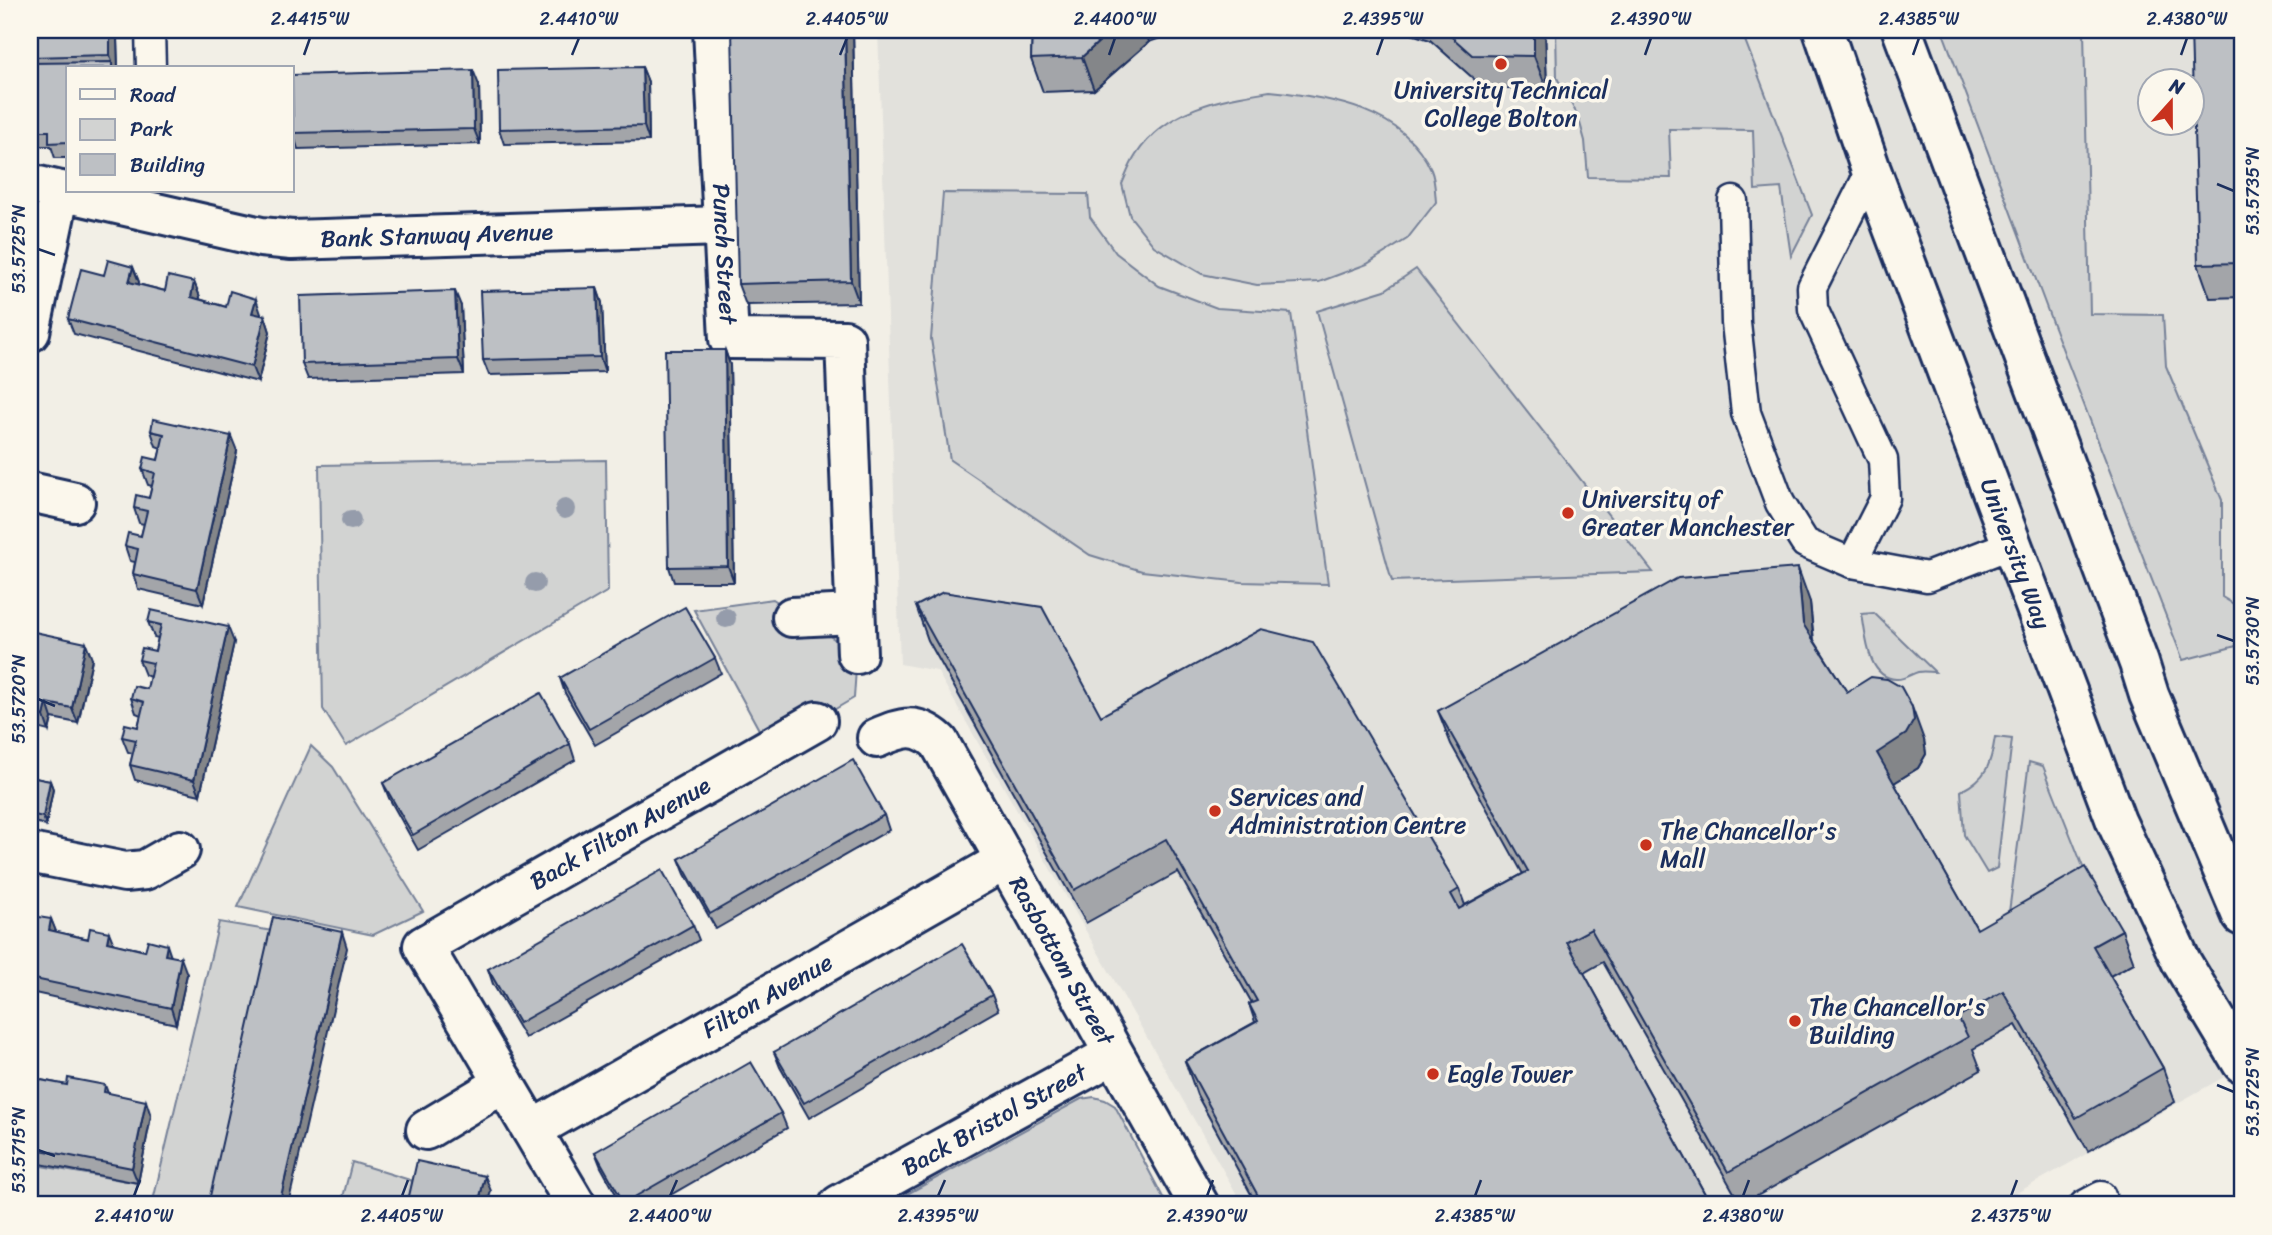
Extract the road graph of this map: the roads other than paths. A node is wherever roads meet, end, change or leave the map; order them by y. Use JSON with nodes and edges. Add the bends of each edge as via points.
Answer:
{"nodes":[{"id":1,"x":150,"y":30,"type":"edge"},
{"id":2,"x":713,"y":30,"type":"edge"},
{"id":3,"x":1823,"y":30,"type":"edge"},
{"id":4,"x":1902,"y":30,"type":"edge"},
{"id":5,"x":151,"y":66,"type":"edge"},
{"id":6,"x":1871,"y":170,"type":"junction"},
{"id":7,"x":45,"y":188,"type":"edge"},
{"id":8,"x":66,"y":191,"type":"edge"},
{"id":9,"x":76,"y":192,"type":"edge"},
{"id":10,"x":1733,"y":201,"type":"dead end"},
{"id":11,"x":155,"y":202,"type":"edge"},
{"id":12,"x":722,"y":226,"type":"junction"},
{"id":13,"x":30,"y":332,"type":"edge"},
{"id":14,"x":30,"y":492,"type":"edge"},
{"id":15,"x":75,"y":502,"type":"dead end"},
{"id":16,"x":2011,"y":544,"type":"junction"},
{"id":17,"x":1852,"y":563,"type":"junction"},
{"id":18,"x":854,"y":614,"type":"junction"},
{"id":19,"x":792,"y":617,"type":"dead end"},
{"id":20,"x":857,"y":654,"type":"dead end"},
{"id":21,"x":817,"y":721,"type":"dead end"},
{"id":22,"x":877,"y":738,"type":"dead end"},
{"id":23,"x":180,"y":850,"type":"dead end"},
{"id":24,"x":30,"y":853,"type":"edge"},
{"id":25,"x":1004,"y":861,"type":"junction"},
{"id":26,"x":2242,"y":916,"type":"edge"},
{"id":27,"x":1112,"y":1055,"type":"junction"},
{"id":28,"x":2242,"y":1063,"type":"edge"},
{"id":29,"x":504,"y":1083,"type":"junction"},
{"id":30,"x":426,"y":1130,"type":"dead end"},
{"id":31,"x":532,"y":1130,"type":"junction"},
{"id":32,"x":576,"y":1205,"type":"edge"},
{"id":33,"x":839,"y":1205,"type":"edge"},
{"id":34,"x":1199,"y":1205,"type":"edge"}],
"edges":[{"from":1,"to":5,"type":"lane"},
{"from":2,"to":12,"type":"street","name":"Punch Street"},
{"from":3,"to":6,"type":"street","name":"University Way"},
{"from":4,"to":26,"type":"street","via":[[2149,695]]},
{"from":6,"to":16,"type":"street","name":"University Way"},
{"from":6,"to":17,"type":"lane","via":[[1812,288],[1813,309],[1883,460],[1885,498]]},
{"from":7,"to":8,"type":"street","name":"Bank Stanway Avenue"},
{"from":7,"to":13,"type":"street"},
{"from":9,"to":11,"type":"street","name":"Bank Stanway Avenue"},
{"from":10,"to":17,"type":"lane","via":[[1735,323],[1746,412],[1780,503],[1805,543]]},
{"from":11,"to":12,"type":"street","name":"Bank Stanway Avenue","via":[[261,237],[292,240]]},
{"from":12,"to":18,"type":"street","name":"Punch Street","via":[[729,339],[845,340]]},
{"from":14,"to":15,"type":"street"},
{"from":16,"to":17,"type":"lane","via":[[1927,577]]},
{"from":16,"to":28,"type":"street","name":"University Way","via":[[2116,821],[2181,961]]},
{"from":18,"to":19,"type":"street"},
{"from":18,"to":20,"type":"street","name":"Punch Street"},
{"from":21,"to":29,"type":"street","name":"Back Filton Avenue","via":[[423,946]]},
{"from":22,"to":25,"type":"street","name":"Rasbottom Street","via":[[915,715],[939,742]]},
{"from":23,"to":24,"type":"street","via":[[145,870],[125,872]]},
{"from":25,"to":27,"type":"street","name":"Rasbottom Street"},
{"from":25,"to":31,"type":"street","name":"Filton Avenue"},
{"from":27,"to":33,"type":"street","name":"Back Bristol Street"},
{"from":27,"to":34,"type":"street","name":"Rasbottom Street"},
{"from":29,"to":30,"type":"street"},
{"from":29,"to":31,"type":"street"},
{"from":31,"to":32,"type":"street"}]}
